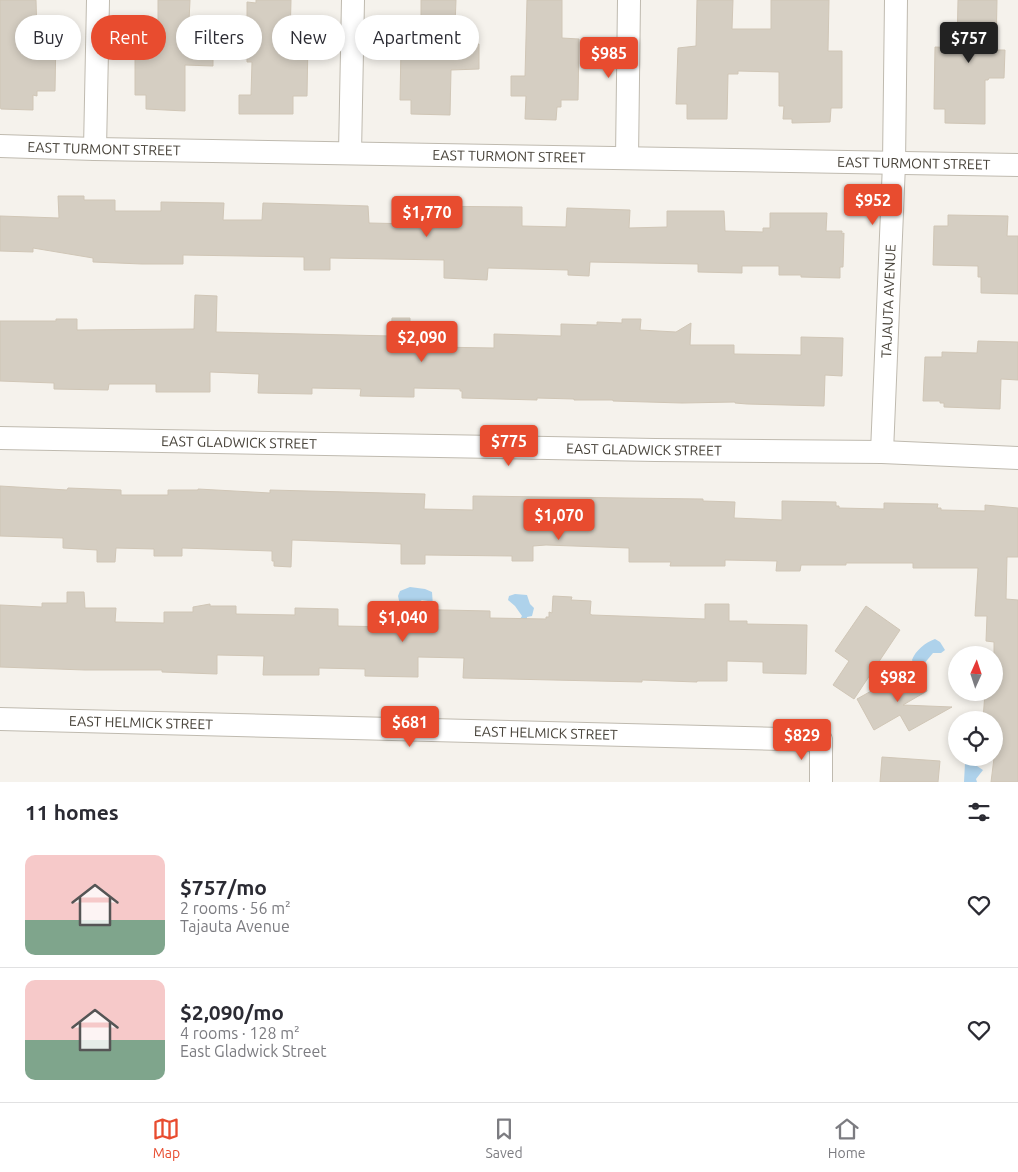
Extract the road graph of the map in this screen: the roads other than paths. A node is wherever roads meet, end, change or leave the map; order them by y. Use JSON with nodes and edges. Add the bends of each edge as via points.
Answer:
{"nodes":[{"id":1,"x":98,"y":0,"type":"edge"},
{"id":2,"x":353,"y":0,"type":"edge"},
{"id":3,"x":629,"y":0,"type":"edge"},
{"id":4,"x":896,"y":0,"type":"edge"},
{"id":5,"x":0,"y":146,"type":"edge"},
{"id":6,"x":94,"y":150,"type":"junction"},
{"id":7,"x":350,"y":153,"type":"junction"},
{"id":8,"x":627,"y":158,"type":"junction"},
{"id":9,"x":894,"y":164,"type":"junction"},
{"id":10,"x":1018,"y":165,"type":"edge"},
{"id":11,"x":0,"y":438,"type":"edge"},
{"id":12,"x":882,"y":452,"type":"junction"},
{"id":13,"x":1018,"y":458,"type":"edge"},
{"id":14,"x":0,"y":719,"type":"edge"},
{"id":15,"x":821,"y":782,"type":"edge"}],
"edges":[{"from":1,"to":6,"type":"street"},
{"from":2,"to":7,"type":"street"},
{"from":3,"to":8,"type":"street"},
{"from":4,"to":9,"type":"street","name":"TAJAUTA AVENUE"},
{"from":5,"to":6,"type":"street","name":"EAST TURMONT STREET"},
{"from":6,"to":7,"type":"street","name":"EAST TURMONT STREET"},
{"from":7,"to":8,"type":"street","name":"EAST TURMONT STREET"},
{"from":8,"to":9,"type":"street","name":"EAST TURMONT STREET"},
{"from":9,"to":10,"type":"street","name":"EAST TURMONT STREET"},
{"from":9,"to":12,"type":"street","name":"TAJAUTA AVENUE"},
{"from":11,"to":12,"type":"street","name":"EAST GLADWICK STREET"},
{"from":12,"to":13,"type":"street","name":"EAST GLADWICK STREET"},
{"from":14,"to":15,"type":"street","name":"EAST HELMICK STREET","via":[[821,740]]}]}
